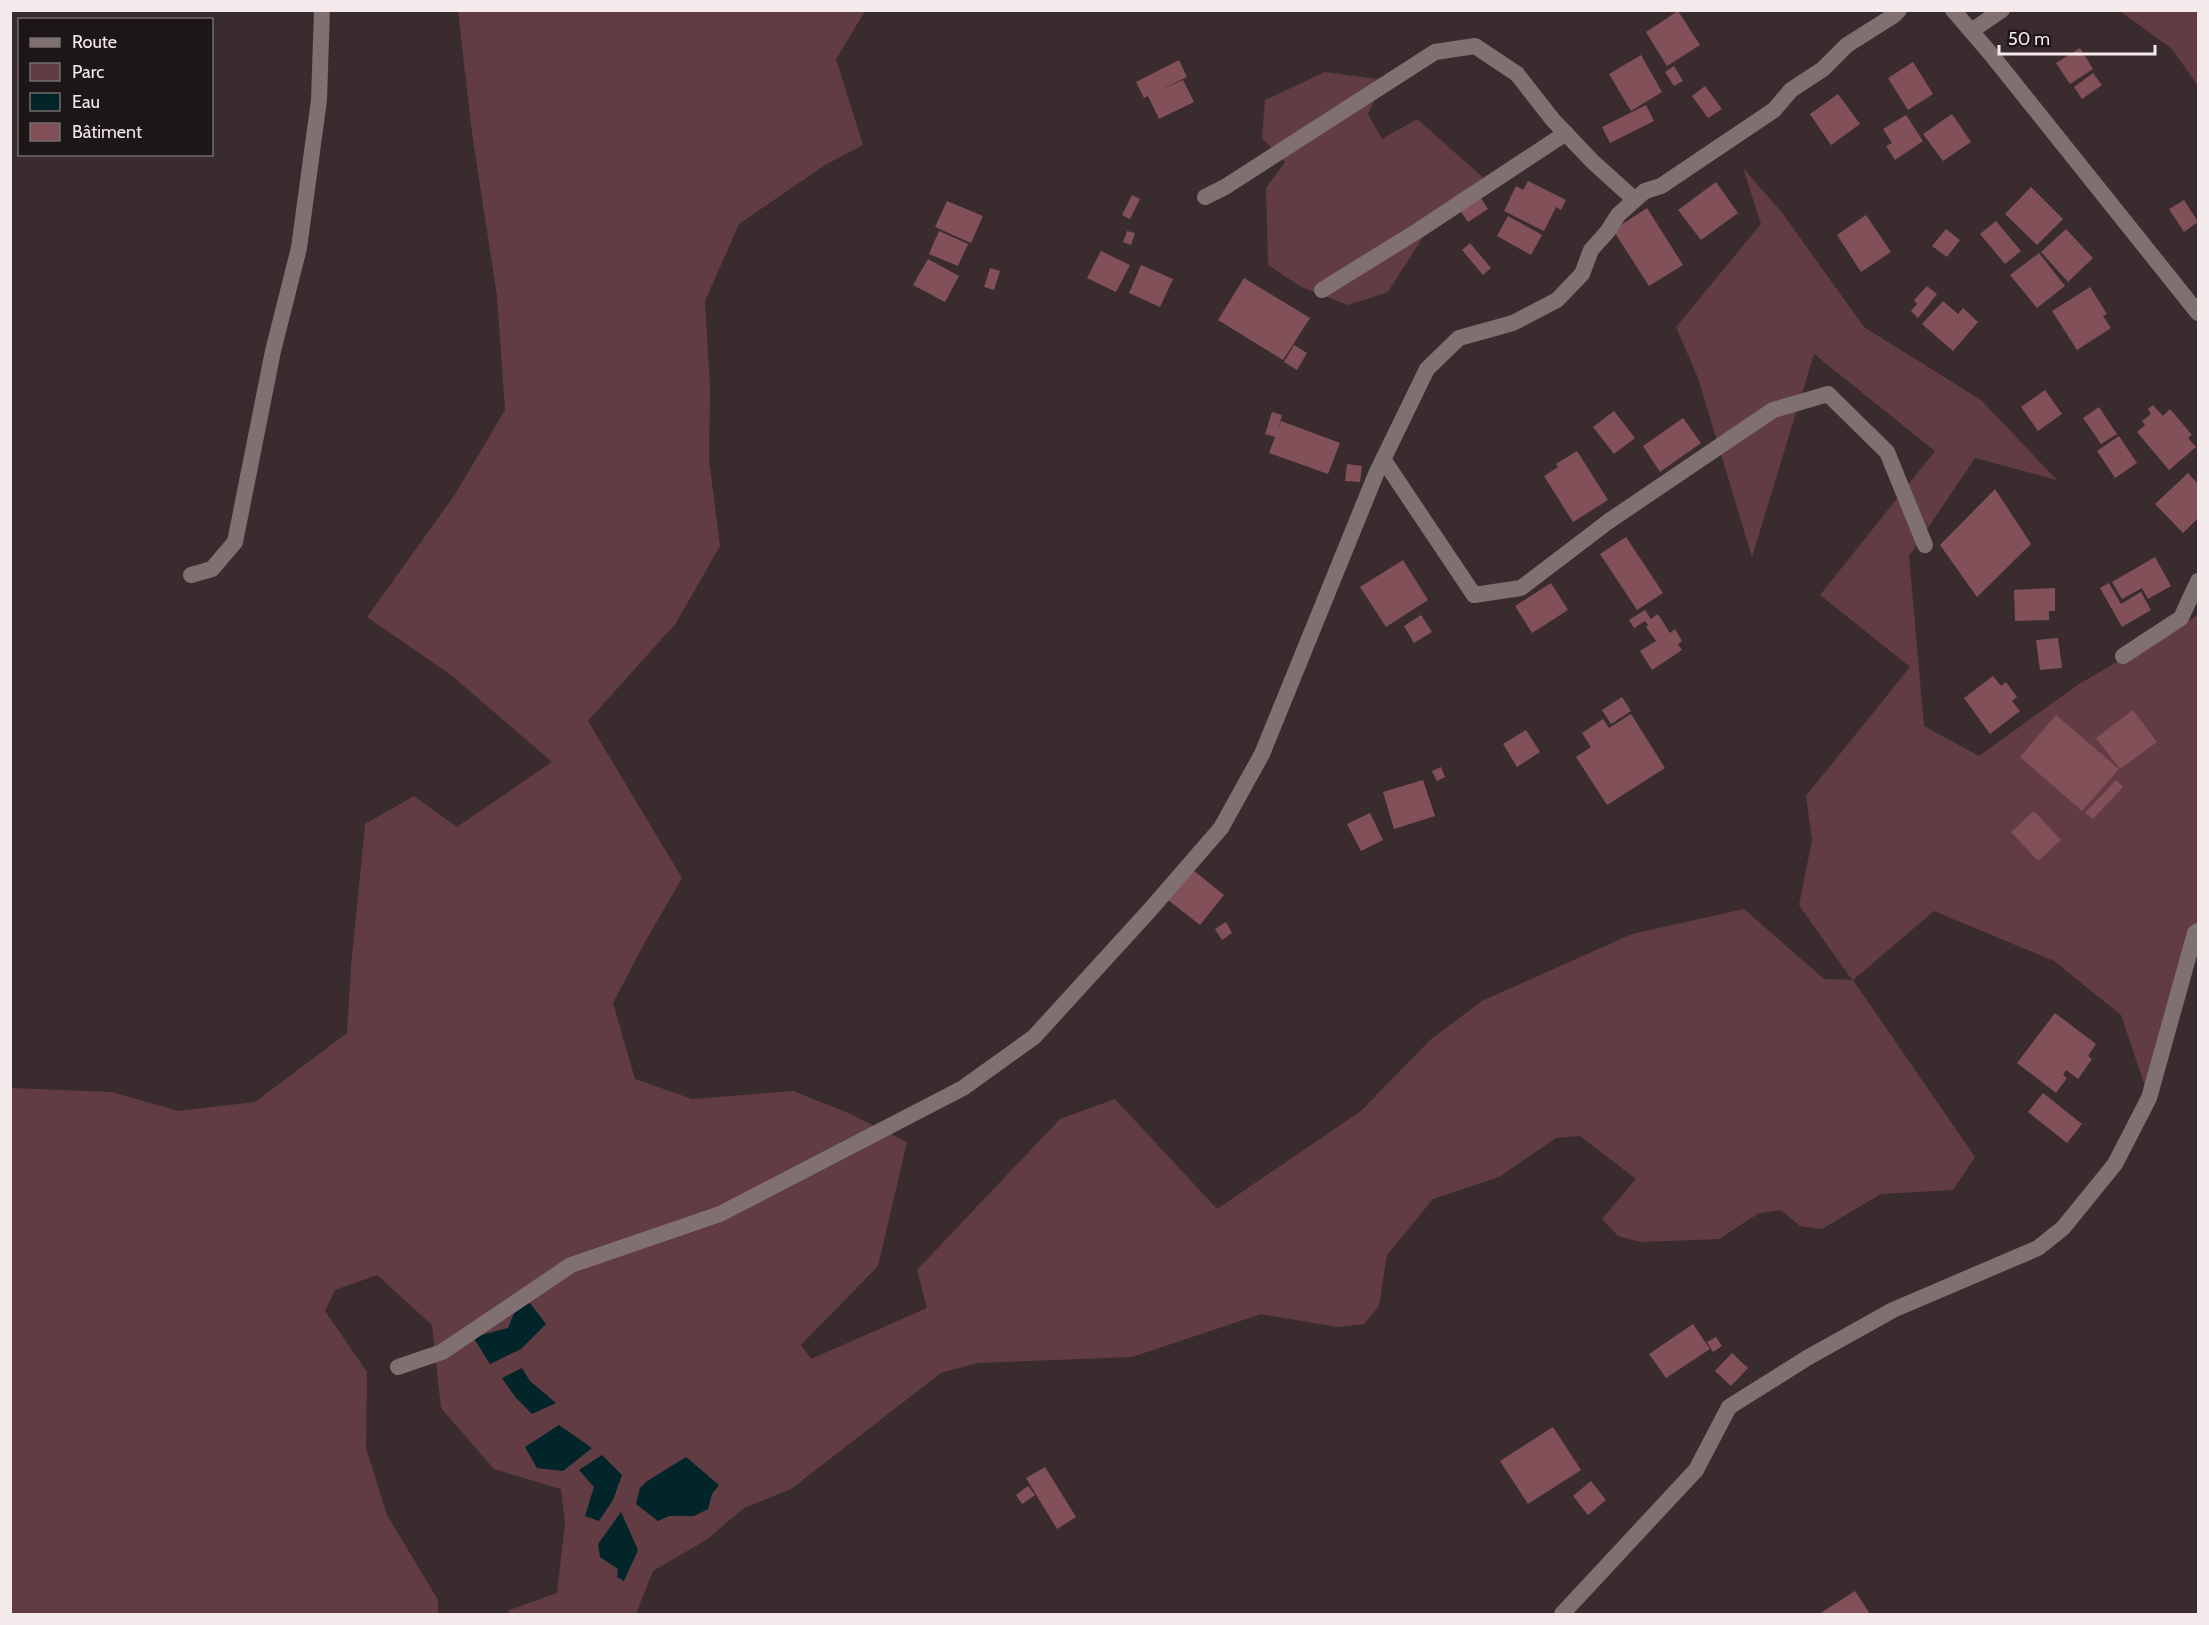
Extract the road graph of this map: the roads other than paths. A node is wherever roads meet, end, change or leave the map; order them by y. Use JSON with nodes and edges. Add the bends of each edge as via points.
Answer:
{"nodes":[{"id":1,"x":322,"y":10,"type":"edge"},
{"id":2,"x":1899,"y":10,"type":"edge"},
{"id":3,"x":1953,"y":10,"type":"edge"},
{"id":4,"x":2002,"y":10,"type":"edge"},
{"id":5,"x":1971,"y":32,"type":"junction"},
{"id":6,"x":1566,"y":133,"type":"junction"},
{"id":7,"x":1205,"y":197,"type":"dead end"},
{"id":8,"x":1634,"y":199,"type":"junction"},
{"id":9,"x":1322,"y":290,"type":"dead end"},
{"id":10,"x":2199,"y":313,"type":"edge"},
{"id":11,"x":1383,"y":459,"type":"junction"},
{"id":12,"x":1925,"y":545,"type":"dead end"},
{"id":13,"x":191,"y":575,"type":"dead end"},
{"id":14,"x":2199,"y":581,"type":"edge"},
{"id":15,"x":2123,"y":656,"type":"dead end"},
{"id":16,"x":2199,"y":931,"type":"edge"},
{"id":17,"x":398,"y":1367,"type":"dead end"},
{"id":18,"x":1562,"y":1614,"type":"edge"}],
"edges":[{"from":1,"to":13,"type":"street","via":[[319,100],[299,248],[273,351],[235,542],[212,568]]},
{"from":2,"to":8,"type":"street","via":[[1847,45],[1823,69],[1791,90],[1774,110],[1661,186]]},
{"from":3,"to":5,"type":"street"},
{"from":4,"to":5,"type":"street"},
{"from":5,"to":10,"type":"street"},
{"from":6,"to":7,"type":"street","via":[[1516,74],[1475,46],[1435,52]]},
{"from":6,"to":8,"type":"street"},
{"from":6,"to":9,"type":"street"},
{"from":8,"to":11,"type":"street","via":[[1591,250],[1582,274],[1557,300],[1513,323],[1459,338],[1427,369]]},
{"from":11,"to":12,"type":"street","via":[[1474,595],[1521,588],[1609,521],[1773,410],[1828,394],[1887,452]]},
{"from":11,"to":17,"type":"street","via":[[1262,754],[1221,828],[1034,1037],[963,1088],[720,1214],[571,1265],[442,1352]]},
{"from":14,"to":15,"type":"street","via":[[2181,618]]},
{"from":16,"to":18,"type":"street","via":[[2195,933],[2149,1098],[2115,1164],[2063,1228],[2038,1248],[1893,1310],[1729,1407],[1696,1470]]}]}
